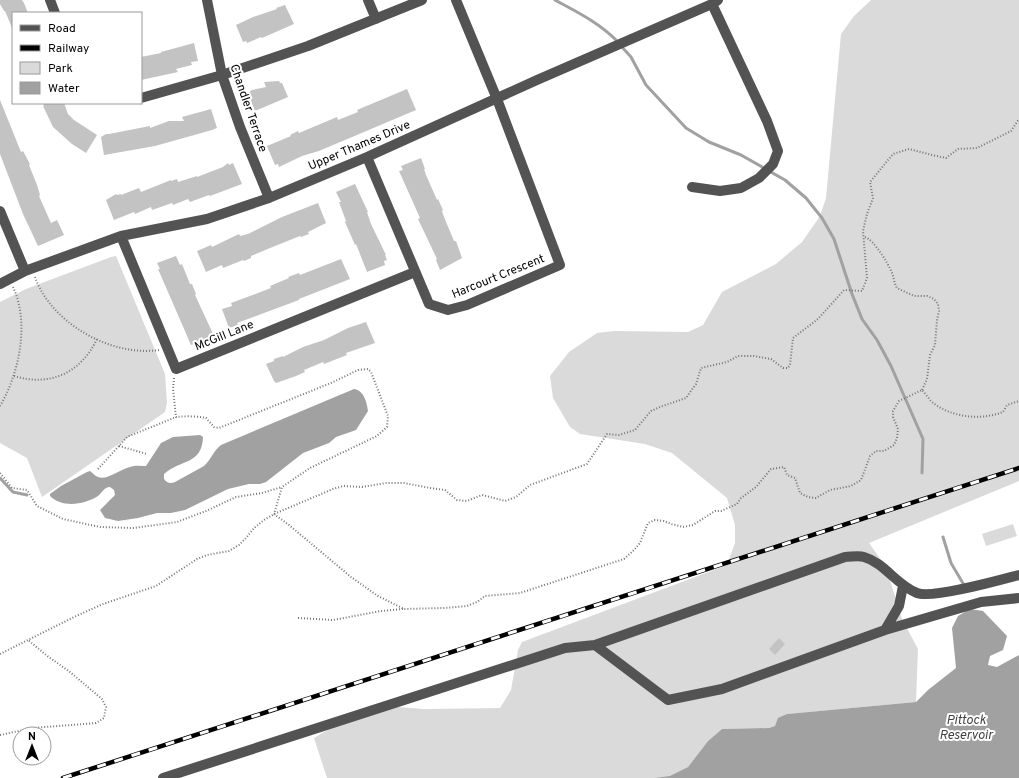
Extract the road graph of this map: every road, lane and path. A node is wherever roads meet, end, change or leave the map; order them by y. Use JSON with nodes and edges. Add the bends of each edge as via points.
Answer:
{"nodes":[{"id":1,"x":50,"y":0,"type":"edge"},
{"id":2,"x":207,"y":0,"type":"edge"},
{"id":3,"x":368,"y":0,"type":"edge"},
{"id":4,"x":422,"y":0,"type":"edge"},
{"id":5,"x":456,"y":0,"type":"edge"},
{"id":6,"x":715,"y":2,"type":"edge"},
{"id":7,"x":55,"y":12,"type":"edge"},
{"id":8,"x":376,"y":18,"type":"junction"},
{"id":9,"x":222,"y":75,"type":"junction"},
{"id":10,"x":142,"y":98,"type":"edge"},
{"id":11,"x":497,"y":99,"type":"junction"},
{"id":12,"x":1019,"y":119,"type":"edge"},
{"id":13,"x":366,"y":157,"type":"junction"},
{"id":14,"x":692,"y":187,"type":"dead end"},
{"id":15,"x":268,"y":198,"type":"junction"},
{"id":16,"x":0,"y":210,"type":"edge"},
{"id":17,"x":121,"y":236,"type":"junction"},
{"id":18,"x":865,"y":237,"type":"junction"},
{"id":19,"x":28,"y":270,"type":"junction"},
{"id":20,"x":415,"y":272,"type":"junction"},
{"id":21,"x":9,"y":279,"type":"junction"},
{"id":22,"x":0,"y":284,"type":"edge"},
{"id":23,"x":97,"y":339,"type":"junction"},
{"id":24,"x":168,"y":348,"type":"junction"},
{"id":25,"x":176,"y":368,"type":"junction"},
{"id":26,"x":14,"y":376,"type":"junction"},
{"id":27,"x":922,"y":390,"type":"junction"},
{"id":28,"x":1019,"y":400,"type":"edge"},
{"id":29,"x":0,"y":406,"type":"edge"},
{"id":30,"x":176,"y":417,"type":"junction"},
{"id":31,"x":119,"y":446,"type":"junction"},
{"id":32,"x":147,"y":454,"type":"dead end"},
{"id":33,"x":98,"y":469,"type":"dead end"},
{"id":34,"x":0,"y":473,"type":"edge"},
{"id":35,"x":282,"y":487,"type":"junction"},
{"id":36,"x":274,"y":514,"type":"junction"},
{"id":37,"x":1019,"y":575,"type":"edge"},
{"id":38,"x":903,"y":586,"type":"junction"},
{"id":39,"x":1019,"y":598,"type":"edge"},
{"id":40,"x":404,"y":609,"type":"junction"},
{"id":41,"x":298,"y":618,"type":"dead end"},
{"id":42,"x":885,"y":630,"type":"junction"},
{"id":43,"x":28,"y":640,"type":"junction"},
{"id":44,"x":595,"y":645,"type":"junction"},
{"id":45,"x":0,"y":654,"type":"edge"},
{"id":46,"x":0,"y":735,"type":"edge"},
{"id":47,"x":163,"y":778,"type":"edge"}],
"edges":[{"from":1,"to":7,"type":"street"},
{"from":2,"to":9,"type":"street","name":"Chandler Terrace"},
{"from":3,"to":8,"type":"street"},
{"from":4,"to":8,"type":"street"},
{"from":5,"to":11,"type":"street"},
{"from":6,"to":11,"type":"street","name":"Upper Thames Drive"},
{"from":6,"to":14,"type":"street","via":[[778,150],[773,164],[759,178],[741,188],[720,191]]},
{"from":8,"to":9,"type":"street","via":[[308,46]]},
{"from":9,"to":10,"type":"street"},
{"from":9,"to":15,"type":"street","name":"Chandler Terrace"},
{"from":11,"to":13,"type":"street","name":"Upper Thames Drive"},
{"from":11,"to":20,"type":"street","name":"Harcourt Crescent","via":[[560,265],[467,305],[448,310],[429,304]]},
{"from":12,"to":18,"type":"path","via":[[1011,130],[977,148],[958,149],[946,158],[909,149],[893,154],[870,182],[873,198],[867,214]]},
{"from":13,"to":15,"type":"street","name":"Upper Thames Drive"},
{"from":13,"to":20,"type":"street","name":"Harcourt Crescent"},
{"from":15,"to":17,"type":"street","name":"Upper Thames Drive","via":[[207,219]]},
{"from":16,"to":19,"type":"street"},
{"from":17,"to":19,"type":"street","name":"Upper Thames Drive"},
{"from":17,"to":24,"type":"street"},
{"from":18,"to":27,"type":"path","via":[[874,244],[888,265],[897,288],[914,296],[927,296],[938,304],[940,312],[935,345],[930,355],[927,379]]},
{"from":18,"to":36,"type":"path","via":[[867,278],[862,291],[844,290],[818,319],[793,338],[788,368],[783,368],[771,359],[738,356],[727,362],[701,368],[696,384],[686,398],[651,411],[635,430],[619,435],[607,434],[587,464],[530,485],[516,497],[505,501],[482,495],[467,501],[458,500],[445,490],[404,483],[386,483],[370,487],[343,486]]},
{"from":19,"to":21,"type":"street","name":"Upper Thames Drive"},
{"from":19,"to":23,"type":"path","via":[[52,306],[70,324]]},
{"from":20,"to":25,"type":"street","name":"McGill Lane"},
{"from":21,"to":22,"type":"street","name":"Upper Thames Drive"},
{"from":21,"to":26,"type":"path","via":[[17,294],[21,321],[20,348]]},
{"from":23,"to":24,"type":"path","via":[[128,349]]},
{"from":23,"to":26,"type":"path","via":[[87,357],[63,375],[44,380]]},
{"from":24,"to":25,"type":"street"},
{"from":25,"to":30,"type":"path","via":[[173,389]]},
{"from":26,"to":29,"type":"path"},
{"from":27,"to":28,"type":"path","via":[[932,402],[951,414],[977,417],[994,416],[1003,412],[1007,405]]},
{"from":27,"to":40,"type":"path","via":[[899,401],[893,417],[898,429],[898,438],[894,445],[884,451],[876,451],[870,456],[861,480],[855,484],[830,490],[816,498],[808,497],[800,493],[795,478],[787,475],[784,467],[771,469],[737,504],[715,511],[693,525],[683,527],[655,520],[648,523],[640,542],[624,559],[520,593],[485,596],[467,606]]},
{"from":30,"to":31,"type":"path","via":[[127,437]]},
{"from":30,"to":35,"type":"path","via":[[206,418],[214,427],[219,428],[358,370],[368,369],[388,416],[387,426],[377,436],[315,465]]},
{"from":31,"to":32,"type":"path"},
{"from":31,"to":33,"type":"path"},
{"from":34,"to":35,"type":"path","via":[[12,488],[27,490],[38,506],[63,519],[100,527],[134,528],[177,522],[236,497]]},
{"from":35,"to":36,"type":"path"},
{"from":36,"to":40,"type":"path","via":[[351,577],[378,596]]},
{"from":36,"to":43,"type":"path","via":[[258,523],[239,545],[229,551],[197,559],[156,586],[103,604]]},
{"from":37,"to":38,"type":"street","via":[[936,594],[918,594]]},
{"from":38,"to":42,"type":"street","via":[[899,606]]},
{"from":38,"to":44,"type":"street","via":[[880,564],[863,557],[846,557]]},
{"from":39,"to":42,"type":"street","via":[[981,602]]},
{"from":40,"to":41,"type":"path","via":[[333,620]]},
{"from":42,"to":44,"type":"street","via":[[722,689],[668,700]]},
{"from":43,"to":45,"type":"path"},
{"from":43,"to":46,"type":"path","via":[[102,698],[106,707],[104,718],[96,723],[33,728]]},
{"from":44,"to":47,"type":"street","via":[[565,648]]}]}
